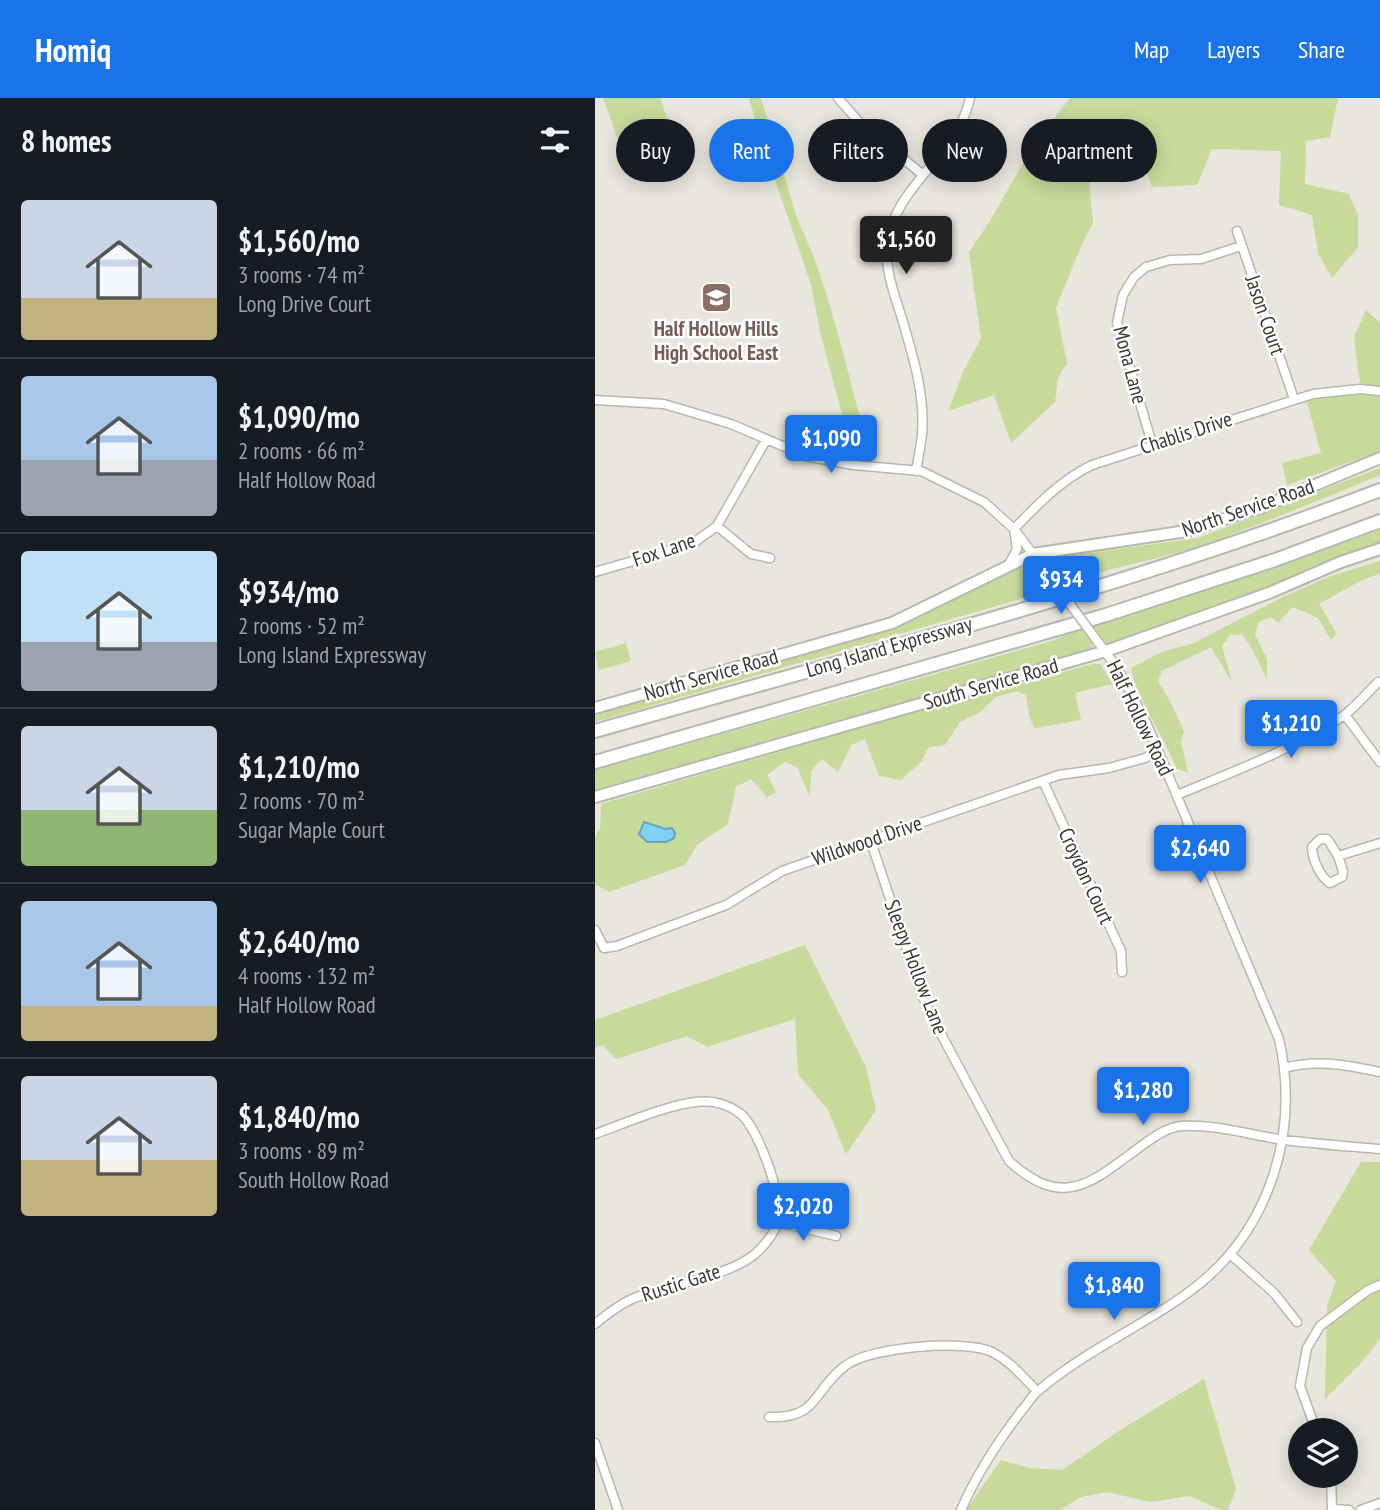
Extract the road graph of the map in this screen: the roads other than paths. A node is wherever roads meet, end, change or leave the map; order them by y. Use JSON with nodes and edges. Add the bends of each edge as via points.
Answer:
{"nodes":[{"id":1,"x":838,"y":98,"type":"edge"},
{"id":2,"x":970,"y":98,"type":"edge"},
{"id":3,"x":961,"y":119,"type":"edge"},
{"id":4,"x":922,"y":174,"type":"edge"},
{"id":5,"x":922,"y":176,"type":"edge"},
{"id":6,"x":1237,"y":231,"type":"dead end"},
{"id":7,"x":1241,"y":246,"type":"junction"},
{"id":8,"x":1380,"y":391,"type":"edge"},
{"id":9,"x":1294,"y":399,"type":"junction"},
{"id":10,"x":595,"y":400,"type":"edge"},
{"id":11,"x":766,"y":440,"type":"junction"},
{"id":12,"x":1152,"y":444,"type":"junction"},
{"id":13,"x":1380,"y":458,"type":"edge"},
{"id":14,"x":916,"y":471,"type":"junction"},
{"id":15,"x":1380,"y":490,"type":"edge"},
{"id":16,"x":1380,"y":521,"type":"edge"},
{"id":17,"x":716,"y":526,"type":"junction"},
{"id":18,"x":1014,"y":529,"type":"junction"},
{"id":19,"x":1380,"y":549,"type":"edge"},
{"id":20,"x":1033,"y":554,"type":"junction"},
{"id":21,"x":770,"y":558,"type":"dead end"},
{"id":22,"x":1008,"y":566,"type":"junction"},
{"id":23,"x":595,"y":572,"type":"edge"},
{"id":24,"x":1106,"y":651,"type":"junction"},
{"id":25,"x":1378,"y":682,"type":"dead end"},
{"id":26,"x":595,"y":708,"type":"edge"},
{"id":27,"x":1345,"y":715,"type":"junction"},
{"id":28,"x":595,"y":731,"type":"edge"},
{"id":29,"x":1158,"y":751,"type":"junction"},
{"id":30,"x":595,"y":762,"type":"edge"},
{"id":31,"x":1380,"y":762,"type":"edge"},
{"id":32,"x":1042,"y":781,"type":"junction"},
{"id":33,"x":1177,"y":795,"type":"junction"},
{"id":34,"x":595,"y":797,"type":"edge"},
{"id":35,"x":871,"y":842,"type":"junction"},
{"id":36,"x":1380,"y":843,"type":"edge"},
{"id":37,"x":1338,"y":856,"type":"junction"},
{"id":38,"x":595,"y":930,"type":"edge"},
{"id":39,"x":1122,"y":972,"type":"dead end"},
{"id":40,"x":1284,"y":1068,"type":"junction"},
{"id":41,"x":1380,"y":1072,"type":"edge"},
{"id":42,"x":595,"y":1134,"type":"edge"},
{"id":43,"x":1282,"y":1139,"type":"junction"},
{"id":44,"x":1380,"y":1149,"type":"edge"},
{"id":45,"x":778,"y":1222,"type":"junction"},
{"id":46,"x":836,"y":1236,"type":"dead end"},
{"id":47,"x":1230,"y":1254,"type":"junction"},
{"id":48,"x":1380,"y":1285,"type":"edge"},
{"id":49,"x":1297,"y":1322,"type":"dead end"},
{"id":50,"x":595,"y":1324,"type":"edge"},
{"id":51,"x":1037,"y":1391,"type":"junction"},
{"id":52,"x":769,"y":1417,"type":"dead end"},
{"id":53,"x":1312,"y":1418,"type":"edge"},
{"id":54,"x":595,"y":1443,"type":"edge"},
{"id":55,"x":1331,"y":1488,"type":"edge"},
{"id":56,"x":1380,"y":1503,"type":"edge"},
{"id":57,"x":618,"y":1510,"type":"edge"},
{"id":58,"x":961,"y":1510,"type":"edge"},
{"id":59,"x":1332,"y":1510,"type":"edge"},
{"id":60,"x":1349,"y":1510,"type":"edge"},
{"id":61,"x":1361,"y":1510,"type":"edge"}],
"edges":[{"from":1,"to":4,"type":"street","via":[[859,122]]},
{"from":2,"to":3,"type":"street"},
{"from":5,"to":14,"type":"street","via":[[896,211],[887,248],[922,401],[923,433]]},
{"from":6,"to":7,"type":"street","name":"Jason Court"},
{"from":7,"to":9,"type":"street","name":"Jason Court"},
{"from":7,"to":12,"type":"street","name":"Mona Lane","via":[[1201,259],[1146,267],[1123,295],[1117,323]]},
{"from":8,"to":9,"type":"street","name":"Chablis Drive","via":[[1336,390]]},
{"from":9,"to":12,"type":"street","name":"Chablis Drive"},
{"from":10,"to":11,"type":"street","name":"Half Hollow Road","via":[[664,404]]},
{"from":11,"to":14,"type":"street","name":"Half Hollow Road","via":[[806,456]]},
{"from":11,"to":17,"type":"street","name":"Fox Lane"},
{"from":12,"to":18,"type":"street","name":"Chablis Drive","via":[[1072,474]]},
{"from":13,"to":20,"type":"main road","name":"North Service Road","via":[[1267,505],[1187,531]]},
{"from":14,"to":18,"type":"street","name":"Half Hollow Road","via":[[983,502]]},
{"from":15,"to":28,"type":"highway","name":"Long Island Expressway","via":[[1097,587]]},
{"from":16,"to":30,"type":"highway","name":"Long Island Expressway","via":[[1106,615]]},
{"from":17,"to":21,"type":"street","via":[[751,554]]},
{"from":17,"to":23,"type":"street","name":"Fox Lane","via":[[692,544]]},
{"from":18,"to":20,"type":"street","name":"Half Hollow Road"},
{"from":18,"to":22,"type":"street","via":[[1017,549]]},
{"from":19,"to":24,"type":"main road","name":"South Service Road"},
{"from":20,"to":22,"type":"main road","name":"North Service Road"},
{"from":20,"to":24,"type":"street","name":"Half Hollow Road","bridge":true},
{"from":22,"to":26,"type":"main road","name":"North Service Road","via":[[891,623]]},
{"from":24,"to":29,"type":"street","name":"Half Hollow Road"},
{"from":24,"to":34,"type":"main road","name":"South Service Road"},
{"from":25,"to":27,"type":"street"},
{"from":27,"to":31,"type":"street"},
{"from":27,"to":33,"type":"street"},
{"from":29,"to":32,"type":"street","name":"Wildwood Drive","via":[[1109,768]]},
{"from":29,"to":33,"type":"street","name":"Half Hollow Road"},
{"from":32,"to":35,"type":"street","name":"Wildwood Drive"},
{"from":32,"to":39,"type":"street","name":"Croydon Court","via":[[1121,951]]},
{"from":33,"to":40,"type":"street","name":"Half Hollow Road","via":[[1279,1039]]},
{"from":35,"to":38,"type":"street","name":"Wildwood Drive","via":[[782,871],[726,905],[617,947],[604,948]]},
{"from":35,"to":43,"type":"street","name":"Sleepy Hollow Lane","via":[[923,997],[1009,1161],[1026,1176],[1064,1188],[1090,1182],[1162,1132],[1179,1126]]},
{"from":36,"to":37,"type":"street"},
{"from":37,"to":37,"type":"street","via":[[1327,839],[1312,847],[1324,880],[1330,883],[1342,877]]},
{"from":40,"to":41,"type":"street","via":[[1319,1062]]},
{"from":40,"to":43,"type":"street","name":"Half Hollow Road"},
{"from":42,"to":45,"type":"street","via":[[684,1104],[702,1101],[730,1107],[754,1130],[771,1176]]},
{"from":43,"to":44,"type":"street"},
{"from":43,"to":47,"type":"street","name":"Half Hollow Road","via":[[1266,1195]]},
{"from":45,"to":46,"type":"street"},
{"from":45,"to":50,"type":"street","name":"Rustic Gate","via":[[754,1255],[630,1299]]},
{"from":47,"to":49,"type":"street","via":[[1267,1286]]},
{"from":47,"to":51,"type":"street","name":"Half Hollow Road","via":[[1185,1296]]},
{"from":48,"to":53,"type":"street","via":[[1320,1326],[1307,1349],[1300,1386]]},
{"from":51,"to":52,"type":"street","via":[[990,1351],[964,1344],[923,1347],[852,1361],[802,1413]]},
{"from":51,"to":58,"type":"street","name":"Half Hollow Road","via":[[1010,1425]]},
{"from":54,"to":57,"type":"street"},
{"from":55,"to":59,"type":"street"},
{"from":56,"to":61,"type":"street"},
{"from":59,"to":60,"type":"street"}]}
